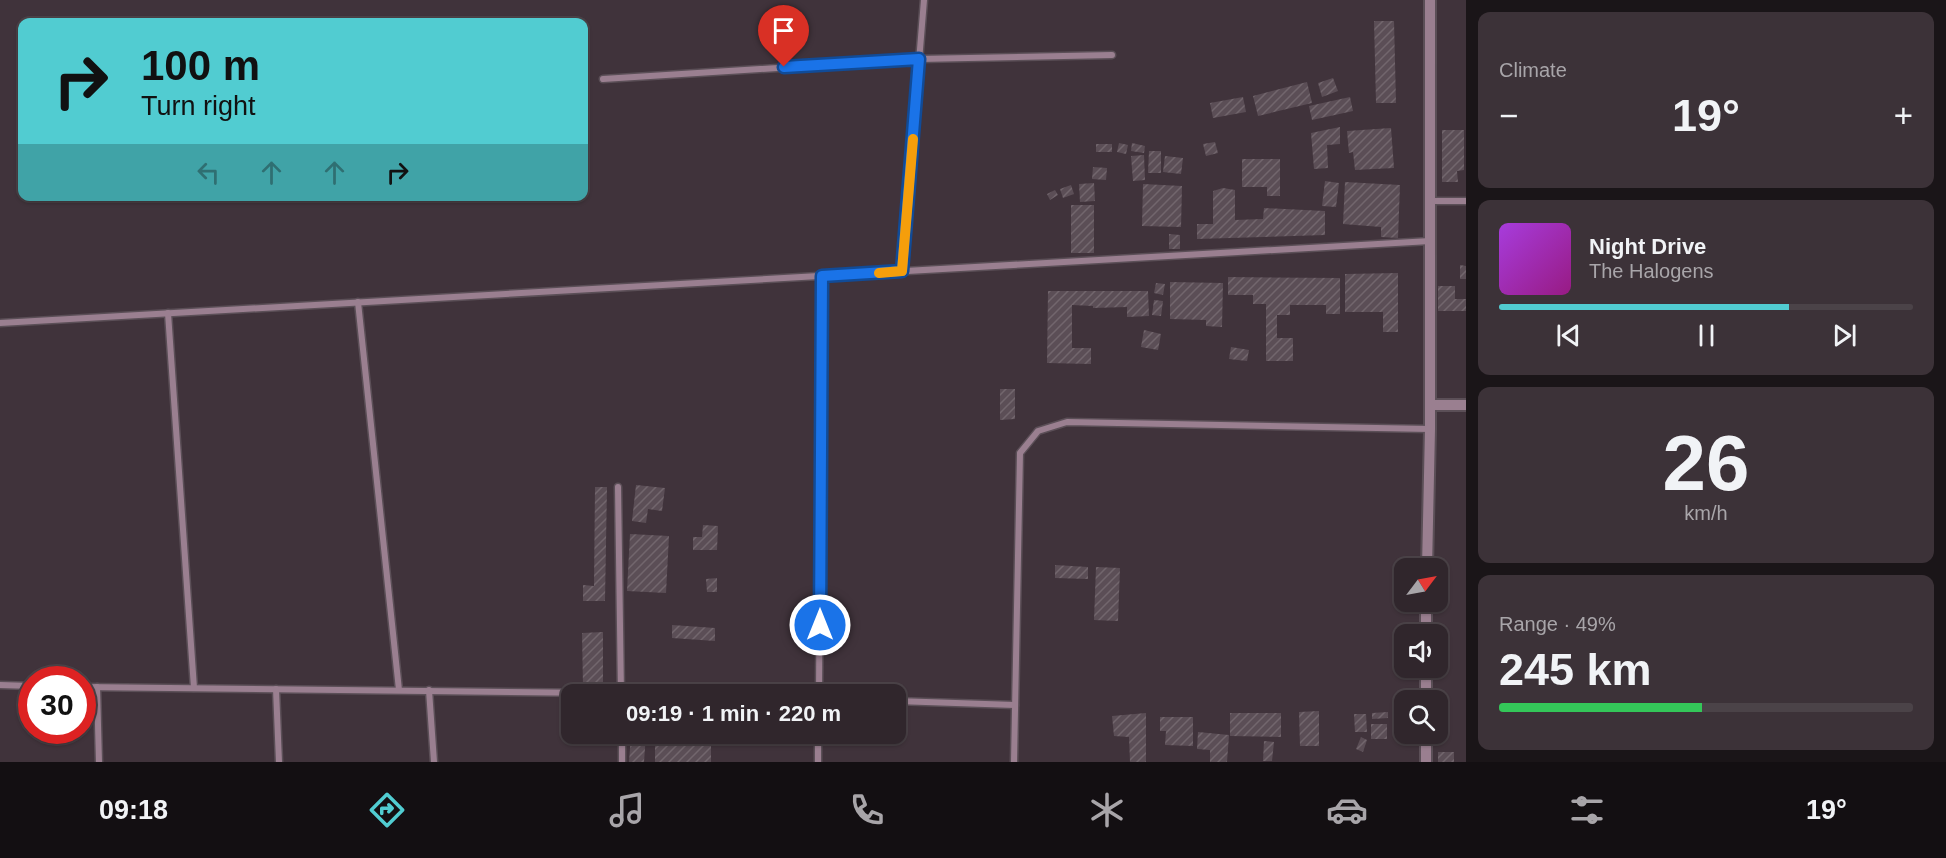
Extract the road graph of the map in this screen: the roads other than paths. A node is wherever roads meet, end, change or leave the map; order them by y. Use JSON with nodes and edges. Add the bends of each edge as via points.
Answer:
{"nodes":[{"id":1,"x":924,"y":0,"type":"edge"},
{"id":2,"x":1430,"y":0,"type":"edge"},
{"id":3,"x":1112,"y":55,"type":"dead end"},
{"id":4,"x":919,"y":59,"type":"junction"},
{"id":5,"x":603,"y":79,"type":"dead end"},
{"id":6,"x":1430,"y":201,"type":"junction"},
{"id":7,"x":1466,"y":201,"type":"edge"},
{"id":8,"x":1430,"y":241,"type":"junction"},
{"id":9,"x":902,"y":271,"type":"junction"},
{"id":10,"x":822,"y":276,"type":"junction"},
{"id":11,"x":358,"y":302,"type":"junction"},
{"id":12,"x":168,"y":313,"type":"junction"},
{"id":13,"x":0,"y":323,"type":"edge"},
{"id":14,"x":1430,"y":405,"type":"junction"},
{"id":15,"x":1466,"y":405,"type":"edge"},
{"id":16,"x":1430,"y":429,"type":"junction"},
{"id":17,"x":618,"y":487,"type":"dead end"},
{"id":18,"x":1427,"y":558,"type":"edge"},
{"id":19,"x":621,"y":684,"type":"edge"},
{"id":20,"x":819,"y":684,"type":"edge"},
{"id":21,"x":0,"y":685,"type":"edge"},
{"id":22,"x":18,"y":686,"type":"edge"},
{"id":23,"x":97,"y":687,"type":"joint"},
{"id":24,"x":194,"y":688,"type":"junction"},
{"id":25,"x":276,"y":689,"type":"junction"},
{"id":26,"x":399,"y":690,"type":"junction"},
{"id":27,"x":429,"y":690,"type":"junction"},
{"id":28,"x":561,"y":692,"type":"edge"},
{"id":29,"x":906,"y":701,"type":"edge"},
{"id":30,"x":1015,"y":705,"type":"junction"},
{"id":31,"x":622,"y":744,"type":"edge"},
{"id":32,"x":818,"y":744,"type":"edge"},
{"id":33,"x":1426,"y":744,"type":"edge"},
{"id":34,"x":99,"y":762,"type":"edge"},
{"id":35,"x":279,"y":762,"type":"edge"},
{"id":36,"x":434,"y":762,"type":"edge"},
{"id":37,"x":622,"y":762,"type":"edge"},
{"id":38,"x":818,"y":762,"type":"edge"},
{"id":39,"x":1014,"y":762,"type":"edge"},
{"id":40,"x":1426,"y":762,"type":"edge"}],
"edges":[{"from":1,"to":4,"type":"street"},
{"from":2,"to":6,"type":"street"},
{"from":3,"to":4,"type":"street"},
{"from":4,"to":5,"type":"street"},
{"from":4,"to":9,"type":"street"},
{"from":6,"to":7,"type":"street"},
{"from":6,"to":8,"type":"street"},
{"from":8,"to":9,"type":"street"},
{"from":8,"to":14,"type":"street"},
{"from":9,"to":10,"type":"street"},
{"from":10,"to":11,"type":"street"},
{"from":10,"to":20,"type":"street"},
{"from":11,"to":12,"type":"street"},
{"from":11,"to":26,"type":"street"},
{"from":12,"to":13,"type":"street"},
{"from":12,"to":24,"type":"street"},
{"from":14,"to":15,"type":"street"},
{"from":14,"to":16,"type":"street"},
{"from":16,"to":18,"type":"street"},
{"from":16,"to":30,"type":"street","via":[[1066,423],[1038,431],[1020,453]]},
{"from":17,"to":19,"type":"street"},
{"from":21,"to":22,"type":"street"},
{"from":23,"to":24,"type":"street"},
{"from":23,"to":34,"type":"street"},
{"from":24,"to":25,"type":"street"},
{"from":25,"to":26,"type":"street"},
{"from":25,"to":35,"type":"street"},
{"from":26,"to":27,"type":"street"},
{"from":27,"to":28,"type":"street"},
{"from":27,"to":36,"type":"street"},
{"from":29,"to":30,"type":"street"},
{"from":30,"to":39,"type":"street"},
{"from":31,"to":37,"type":"street"},
{"from":32,"to":38,"type":"street"},
{"from":33,"to":40,"type":"street"}]}
